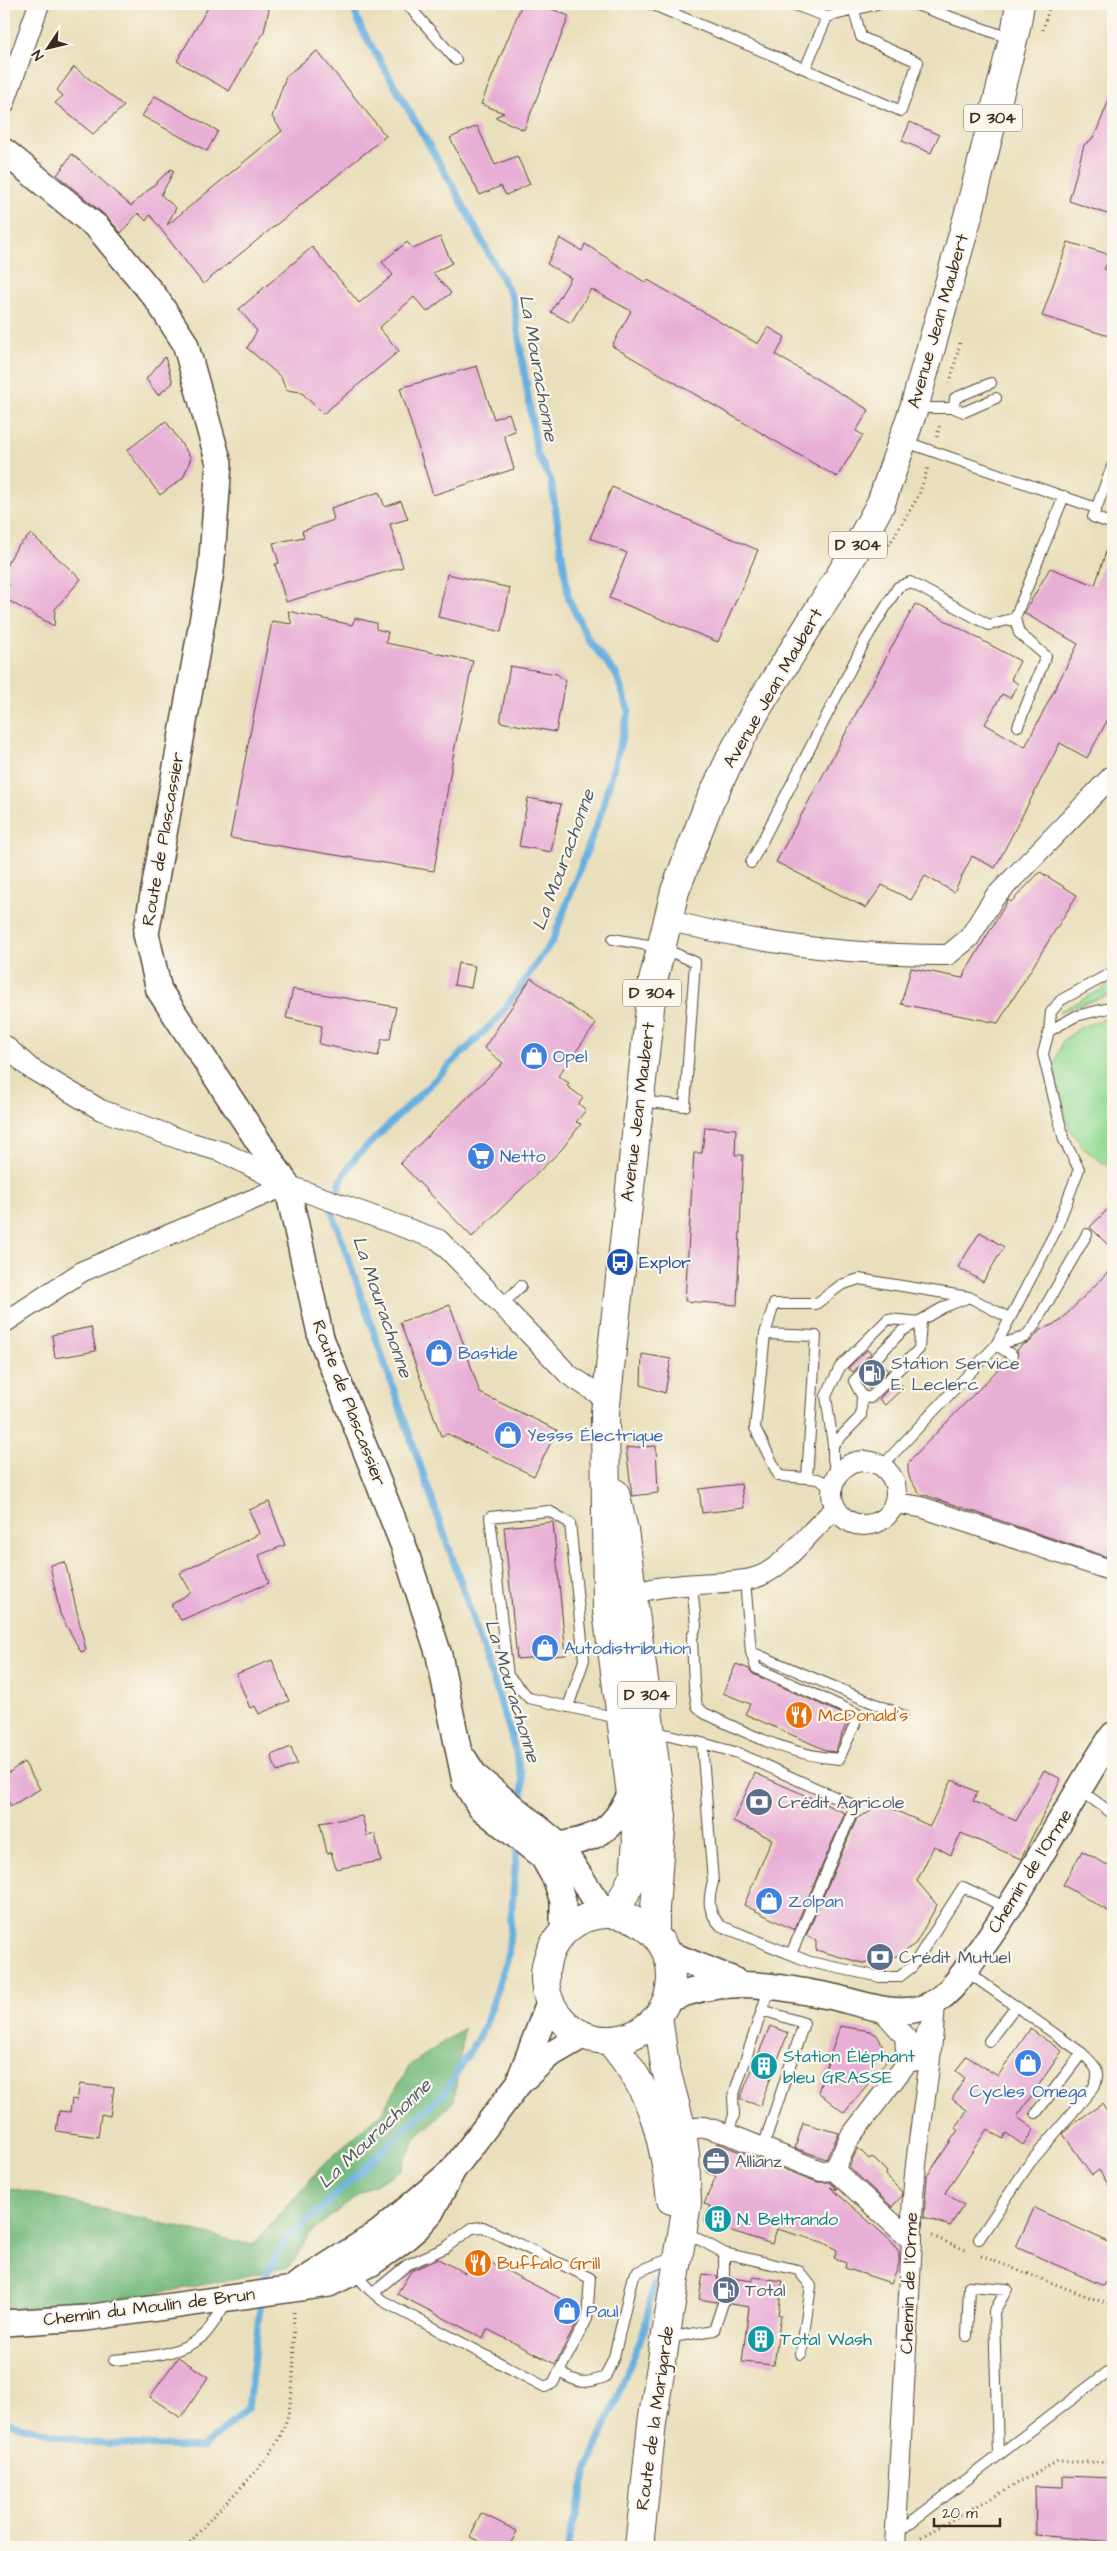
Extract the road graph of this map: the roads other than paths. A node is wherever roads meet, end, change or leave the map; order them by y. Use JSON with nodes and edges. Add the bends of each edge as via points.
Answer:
{"nodes":[{"id":1,"x":38,"y":4,"type":"edge"},
{"id":2,"x":407,"y":4,"type":"edge"},
{"id":3,"x":650,"y":4,"type":"edge"},
{"id":4,"x":792,"y":4,"type":"edge"},
{"id":5,"x":877,"y":4,"type":"edge"},
{"id":6,"x":914,"y":4,"type":"edge"},
{"id":7,"x":667,"y":6,"type":"edge"},
{"id":8,"x":854,"y":10,"type":"junction"},
{"id":9,"x":827,"y":17,"type":"junction"},
{"id":10,"x":1019,"y":19,"type":"edge"},
{"id":11,"x":456,"y":60,"type":"dead end"},
{"id":12,"x":805,"y":69,"type":"junction"},
{"id":13,"x":4,"y":104,"type":"edge"},
{"id":14,"x":4,"y":152,"type":"edge"},
{"id":15,"x":991,"y":383,"type":"dead end"},
{"id":16,"x":996,"y":398,"type":"dead end"},
{"id":17,"x":914,"y":408,"type":"junction"},
{"id":18,"x":954,"y":408,"type":"junction"},
{"id":19,"x":902,"y":441,"type":"junction"},
{"id":20,"x":1113,"y":464,"type":"edge"},
{"id":21,"x":1064,"y":496,"type":"junction"},
{"id":22,"x":1096,"y":508,"type":"junction"},
{"id":23,"x":1113,"y":524,"type":"edge"},
{"id":24,"x":1015,"y":618,"type":"junction"},
{"id":25,"x":1018,"y":726,"type":"dead end"},
{"id":26,"x":1113,"y":775,"type":"edge"},
{"id":27,"x":751,"y":863,"type":"dead end"},
{"id":28,"x":668,"y":920,"type":"junction"},
{"id":29,"x":613,"y":938,"type":"dead end"},
{"id":30,"x":660,"y":947,"type":"junction"},
{"id":31,"x":1113,"y":972,"type":"edge"},
{"id":32,"x":1113,"y":1006,"type":"edge"},
{"id":33,"x":1049,"y":1030,"type":"junction"},
{"id":34,"x":4,"y":1045,"type":"edge"},
{"id":35,"x":639,"y":1101,"type":"junction"},
{"id":36,"x":287,"y":1184,"type":"junction"},
{"id":37,"x":1086,"y":1234,"type":"dead end"},
{"id":38,"x":521,"y":1286,"type":"dead end"},
{"id":39,"x":969,"y":1297,"type":"junction"},
{"id":40,"x":502,"y":1305,"type":"junction"},
{"id":41,"x":1009,"y":1318,"type":"junction"},
{"id":42,"x":921,"y":1322,"type":"junction"},
{"id":43,"x":4,"y":1323,"type":"edge"},
{"id":44,"x":765,"y":1334,"type":"junction"},
{"id":45,"x":996,"y":1346,"type":"junction"},
{"id":46,"x":1012,"y":1355,"type":"dead end"},
{"id":47,"x":862,"y":1396,"type":"junction"},
{"id":48,"x":605,"y":1398,"type":"junction"},
{"id":49,"x":833,"y":1445,"type":"junction"},
{"id":50,"x":606,"y":1458,"type":"junction"},
{"id":51,"x":882,"y":1466,"type":"junction"},
{"id":52,"x":807,"y":1478,"type":"junction"},
{"id":53,"x":835,"y":1481,"type":"junction"},
{"id":54,"x":894,"y":1503,"type":"junction"},
{"id":55,"x":836,"y":1509,"type":"junction"},
{"id":56,"x":1113,"y":1571,"type":"edge"},
{"id":57,"x":745,"y":1580,"type":"junction"},
{"id":58,"x":692,"y":1584,"type":"junction"},
{"id":59,"x":633,"y":1594,"type":"junction"},
{"id":60,"x":752,"y":1652,"type":"junction"},
{"id":61,"x":568,"y":1707,"type":"junction"},
{"id":62,"x":902,"y":1715,"type":"dead end"},
{"id":63,"x":623,"y":1724,"type":"junction"},
{"id":64,"x":652,"y":1730,"type":"junction"},
{"id":65,"x":1113,"y":1734,"type":"edge"},
{"id":66,"x":702,"y":1743,"type":"junction"},
{"id":67,"x":459,"y":1751,"type":"junction"},
{"id":68,"x":1080,"y":1790,"type":"junction"},
{"id":69,"x":630,"y":1795,"type":"junction"},
{"id":70,"x":1113,"y":1814,"type":"edge"},
{"id":71,"x":546,"y":1842,"type":"junction"},
{"id":72,"x":1009,"y":1909,"type":"junction"},
{"id":73,"x":610,"y":1914,"type":"junction"},
{"id":74,"x":563,"y":1933,"type":"junction"},
{"id":75,"x":661,"y":1944,"type":"junction"},
{"id":76,"x":791,"y":1954,"type":"junction"},
{"id":77,"x":965,"y":1971,"type":"junction"},
{"id":78,"x":741,"y":1982,"type":"junction"},
{"id":79,"x":770,"y":1985,"type":"junction"},
{"id":80,"x":550,"y":2000,"type":"junction"},
{"id":81,"x":1015,"y":2007,"type":"junction"},
{"id":82,"x":662,"y":2008,"type":"junction"},
{"id":83,"x":880,"y":2008,"type":"junction"},
{"id":84,"x":762,"y":2010,"type":"junction"},
{"id":85,"x":934,"y":2011,"type":"junction"},
{"id":86,"x":596,"y":2037,"type":"junction"},
{"id":87,"x":990,"y":2041,"type":"dead end"},
{"id":88,"x":1082,"y":2053,"type":"junction"},
{"id":89,"x":907,"y":2061,"type":"junction"},
{"id":90,"x":930,"y":2067,"type":"junction"},
{"id":91,"x":518,"y":2083,"type":"junction"},
{"id":92,"x":1036,"y":2113,"type":"dead end"},
{"id":93,"x":682,"y":2130,"type":"junction"},
{"id":94,"x":728,"y":2134,"type":"junction"},
{"id":95,"x":763,"y":2147,"type":"junction"},
{"id":96,"x":453,"y":2170,"type":"junction"},
{"id":97,"x":834,"y":2170,"type":"junction"},
{"id":98,"x":683,"y":2231,"type":"junction"},
{"id":99,"x":380,"y":2232,"type":"junction"},
{"id":100,"x":979,"y":2239,"type":"dead end"},
{"id":101,"x":912,"y":2241,"type":"junction"},
{"id":102,"x":724,"y":2253,"type":"junction"},
{"id":103,"x":674,"y":2257,"type":"junction"},
{"id":104,"x":356,"y":2272,"type":"junction"},
{"id":105,"x":724,"y":2277,"type":"dead end"},
{"id":106,"x":288,"y":2288,"type":"junction"},
{"id":107,"x":675,"y":2290,"type":"junction"},
{"id":108,"x":373,"y":2293,"type":"junction"},
{"id":109,"x":238,"y":2297,"type":"junction"},
{"id":110,"x":722,"y":2303,"type":"dead end"},
{"id":111,"x":4,"y":2323,"type":"edge"},
{"id":112,"x":967,"y":2336,"type":"dead end"},
{"id":113,"x":666,"y":2338,"type":"junction"},
{"id":114,"x":801,"y":2354,"type":"dead end"},
{"id":115,"x":114,"y":2360,"type":"dead end"},
{"id":116,"x":1113,"y":2368,"type":"edge"},
{"id":117,"x":559,"y":2372,"type":"junction"},
{"id":118,"x":998,"y":2455,"type":"junction"},
{"id":119,"x":896,"y":2543,"type":"edge"},
{"id":120,"x":639,"y":2547,"type":"edge"}],
"edges":[{"from":1,"to":13,"type":"street"},
{"from":2,"to":11,"type":"lane"},
{"from":3,"to":7,"type":"lane"},
{"from":4,"to":9,"type":"lane"},
{"from":5,"to":8,"type":"lane"},
{"from":6,"to":10,"type":"lane"},
{"from":7,"to":12,"type":"lane"},
{"from":8,"to":9,"type":"lane"},
{"from":8,"to":12,"type":"lane","via":[[861,37],[918,62],[901,111]]},
{"from":9,"to":12,"type":"lane"},
{"from":10,"to":17,"type":"main road","name":"Avenue Jean Maubert","number":"D 304"},
{"from":14,"to":36,"type":"street","name":"Route de Plascassier","via":[[98,228],[156,298],[185,343],[219,463],[211,572],[146,934],[159,990]]},
{"from":15,"to":18,"type":"lane","via":[[956,398]]},
{"from":16,"to":18,"type":"lane","via":[[964,412]]},
{"from":17,"to":18,"type":"lane"},
{"from":17,"to":19,"type":"main road","name":"Avenue Jean Maubert","number":"D 304"},
{"from":19,"to":21,"type":"lane"},
{"from":19,"to":28,"type":"main road","name":"Avenue Jean Maubert","number":"D 304","via":[[881,503],[854,554],[758,707],[732,755],[687,856]]},
{"from":20,"to":22,"type":"lane"},
{"from":21,"to":22,"type":"lane"},
{"from":21,"to":24,"type":"lane"},
{"from":22,"to":23,"type":"lane","via":[[1092,517]]},
{"from":24,"to":25,"type":"lane","via":[[1019,633],[1046,656]]},
{"from":24,"to":27,"type":"lane","via":[[989,625],[910,582],[898,587],[866,640]]},
{"from":26,"to":28,"type":"street","via":[[994,898],[969,938],[948,955],[820,950],[720,934]]},
{"from":28,"to":30,"type":"main road","name":"Avenue Jean Maubert","number":"D 304"},
{"from":29,"to":30,"type":"lane"},
{"from":30,"to":35,"type":"main road","name":"Avenue Jean Maubert","number":"D 304"},
{"from":30,"to":35,"type":"lane","via":[[695,962],[685,1106]]},
{"from":31,"to":33,"type":"lane","via":[[1061,1000],[1051,1012]]},
{"from":32,"to":33,"type":"lane","via":[[1076,1016]]},
{"from":33,"to":41,"type":"lane","via":[[1043,1054],[1064,1140],[1079,1169],[1056,1230]]},
{"from":34,"to":36,"type":"street","via":[[30,1068],[101,1110],[223,1152]]},
{"from":35,"to":48,"type":"main road","name":"Avenue Jean Maubert","number":"D 304"},
{"from":36,"to":40,"type":"street","via":[[439,1240]]},
{"from":36,"to":43,"type":"street","via":[[84,1271]]},
{"from":36,"to":67,"type":"street","name":"Route de Plascassier","via":[[321,1338],[404,1547],[439,1655]]},
{"from":37,"to":45,"type":"lane","via":[[1034,1326],[1025,1337]]},
{"from":38,"to":40,"type":"lane"},
{"from":39,"to":41,"type":"lane"},
{"from":39,"to":42,"type":"lane","via":[[944,1307]]},
{"from":39,"to":44,"type":"lane","via":[[858,1279],[841,1285],[816,1304],[774,1304]]},
{"from":40,"to":48,"type":"street","via":[[569,1375]]},
{"from":41,"to":45,"type":"lane"},
{"from":42,"to":47,"type":"lane","via":[[919,1349],[870,1398]]},
{"from":42,"to":47,"type":"lane","via":[[902,1331],[854,1381]]},
{"from":42,"to":49,"type":"lane","via":[[888,1319],[840,1367],[826,1396]]},
{"from":44,"to":52,"type":"lane","via":[[755,1428],[779,1476]]},
{"from":44,"to":52,"type":"lane","via":[[816,1336]]},
{"from":45,"to":46,"type":"lane"},
{"from":45,"to":51,"type":"lane"},
{"from":47,"to":49,"type":"lane","via":[[861,1416]]},
{"from":48,"to":50,"type":"main road","name":"Avenue Jean Maubert","number":"D 304"},
{"from":49,"to":53,"type":"lane"},
{"from":50,"to":59,"type":"main road","name":"Avenue Jean Maubert","number":"D 304","via":[[624,1530]]},
{"from":50,"to":63,"type":"main road","name":"Avenue Jean Maubert","number":"D 304","via":[[607,1611]]},
{"from":51,"to":53,"type":"street","via":[[872,1462],[853,1463]]},
{"from":51,"to":54,"type":"street","via":[[894,1482]]},
{"from":52,"to":53,"type":"lane"},
{"from":53,"to":55,"type":"street","via":[[832,1498]]},
{"from":54,"to":55,"type":"street","via":[[885,1516],[870,1525],[849,1522]]},
{"from":54,"to":56,"type":"street","via":[[921,1507]]},
{"from":55,"to":57,"type":"street","via":[[767,1574]]},
{"from":57,"to":58,"type":"street"},
{"from":57,"to":60,"type":"lane"},
{"from":58,"to":59,"type":"street"},
{"from":58,"to":60,"type":"lane","via":[[697,1706],[704,1714],[776,1746],[839,1759],[855,1724],[856,1713],[756,1668]]},
{"from":59,"to":63,"type":"street","via":[[624,1601],[620,1610],[632,1719]]},
{"from":59,"to":64,"type":"main road","name":"Avenue Jean Maubert","number":"D 304"},
{"from":60,"to":62,"type":"lane"},
{"from":61,"to":61,"type":"lane","via":[[584,1660],[570,1523],[549,1511],[490,1517],[508,1676],[529,1698]]},
{"from":61,"to":63,"type":"lane"},
{"from":63,"to":69,"type":"main road","name":"Avenue Jean Maubert","number":"D 304"},
{"from":64,"to":66,"type":"lane"},
{"from":64,"to":75,"type":"main road","name":"Avenue Jean Maubert","number":"D 304","via":[[662,1816],[655,1908]]},
{"from":65,"to":68,"type":"street","name":"Chemin de l'Orme"},
{"from":66,"to":76,"type":"lane","via":[[713,1882],[708,1898],[711,1916],[721,1926]]},
{"from":66,"to":76,"type":"lane","via":[[738,1753],[855,1806]]},
{"from":67,"to":71,"type":"street","name":"Route de Plascassier","via":[[475,1776],[494,1790]]},
{"from":67,"to":71,"type":"street","name":"Route de Plascassier","via":[[465,1782],[480,1807],[490,1816]]},
{"from":68,"to":70,"type":"lane"},
{"from":68,"to":72,"type":"street","name":"Chemin de l'Orme"},
{"from":69,"to":71,"type":"street","via":[[619,1818],[591,1838]]},
{"from":69,"to":73,"type":"main road","name":"Avenue Jean Maubert","number":"D 304","via":[[637,1840],[634,1875]]},
{"from":71,"to":73,"type":"street","name":"Route de Plascassier"},
{"from":71,"to":74,"type":"street","name":"Route de Plascassier","via":[[543,1857],[563,1900]]},
{"from":72,"to":76,"type":"lane","via":[[963,1887],[912,1967],[899,1977],[880,1977],[810,1962]]},
{"from":72,"to":77,"type":"street","name":"Chemin de l'Orme"},
{"from":73,"to":74,"type":"main road","via":[[589,1917]]},
{"from":73,"to":75,"type":"main road","via":[[630,1918]]},
{"from":74,"to":80,"type":"main road","via":[[548,1958],[546,1972]]},
{"from":75,"to":78,"type":"street"},
{"from":75,"to":82,"type":"main road","via":[[671,1969],[671,1985]]},
{"from":77,"to":81,"type":"lane"},
{"from":77,"to":85,"type":"street","name":"Chemin de l'Orme"},
{"from":78,"to":79,"type":"street","name":"Chemin de l'Orme"},
{"from":78,"to":82,"type":"street","via":[[707,1986]]},
{"from":79,"to":83,"type":"street","name":"Chemin de l'Orme"},
{"from":79,"to":84,"type":"lane"},
{"from":80,"to":86,"type":"main road","via":[[564,2020]]},
{"from":80,"to":91,"type":"street","name":"Chemin du Moulin de Brun"},
{"from":81,"to":87,"type":"lane"},
{"from":81,"to":88,"type":"lane"},
{"from":82,"to":86,"type":"main road","via":[[636,2034]]},
{"from":82,"to":93,"type":"main road","name":"Route de la Marigarde","via":[[665,2066]]},
{"from":83,"to":85,"type":"street","name":"Chemin de l'Orme"},
{"from":83,"to":89,"type":"street","via":[[905,2036]]},
{"from":84,"to":94,"type":"lane","via":[[733,2097],[734,2115]]},
{"from":84,"to":95,"type":"lane","via":[[804,2023]]},
{"from":85,"to":89,"type":"street","via":[[920,2046]]},
{"from":85,"to":90,"type":"street","name":"Chemin de l'Orme"},
{"from":86,"to":91,"type":"street","name":"Chemin du Moulin de Brun","via":[[548,2056]]},
{"from":86,"to":103,"type":"main road","name":"Route de la Marigarde","via":[[628,2062],[644,2088],[660,2128],[672,2205]]},
{"from":88,"to":92,"type":"lane"},
{"from":88,"to":100,"type":"lane","via":[[1097,2067],[1094,2087],[1029,2164]]},
{"from":89,"to":90,"type":"street"},
{"from":89,"to":97,"type":"street","via":[[850,2137]]},
{"from":90,"to":101,"type":"street","name":"Chemin de l'Orme","via":[[911,2208]]},
{"from":91,"to":96,"type":"street","name":"Chemin du Moulin de Brun"},
{"from":93,"to":94,"type":"street","via":[[704,2127]]},
{"from":93,"to":98,"type":"main road","name":"Route de la Marigarde","via":[[687,2203]]},
{"from":94,"to":95,"type":"street"},
{"from":95,"to":97,"type":"street","via":[[821,2171]]},
{"from":96,"to":99,"type":"street","name":"Chemin du Moulin de Brun"},
{"from":96,"to":104,"type":"street","name":"Chemin du Moulin de Brun","via":[[431,2212],[417,2228],[397,2246]]},
{"from":97,"to":101,"type":"street"},
{"from":98,"to":102,"type":"lane"},
{"from":98,"to":107,"type":"main road","name":"Route de la Marigarde"},
{"from":99,"to":104,"type":"lane","via":[[354,2265]]},
{"from":99,"to":106,"type":"street","name":"Chemin du Moulin de Brun"},
{"from":101,"to":119,"type":"street","name":"Chemin de l'Orme"},
{"from":102,"to":105,"type":"lane"},
{"from":102,"to":114,"type":"lane","via":[[798,2270],[811,2286]]},
{"from":103,"to":107,"type":"main road","name":"Route de la Marigarde"},
{"from":103,"to":117,"type":"lane","via":[[637,2272],[632,2279],[614,2357],[604,2377],[589,2383],[574,2381]]},
{"from":104,"to":106,"type":"street","name":"Chemin du Moulin de Brun","via":[[329,2284]]},
{"from":104,"to":108,"type":"lane"},
{"from":106,"to":109,"type":"street","name":"Chemin du Moulin de Brun"},
{"from":107,"to":113,"type":"main road","name":"Route de la Marigarde"},
{"from":108,"to":117,"type":"lane","via":[[545,2387],[554,2383]]},
{"from":108,"to":117,"type":"lane","via":[[407,2265],[445,2248],[472,2228],[483,2227],[590,2278],[587,2319]]},
{"from":109,"to":111,"type":"street","name":"Chemin du Moulin de Brun","via":[[86,2318]]},
{"from":109,"to":115,"type":"lane","via":[[204,2336],[154,2356]]},
{"from":110,"to":113,"type":"lane","via":[[714,2330]]},
{"from":112,"to":118,"type":"lane","via":[[970,2286],[1007,2288],[994,2312]]},
{"from":113,"to":120,"type":"main road","name":"Route de la Marigarde","via":[[649,2442]]},
{"from":116,"to":118,"type":"lane"},
{"from":118,"to":119,"type":"lane"}]}
